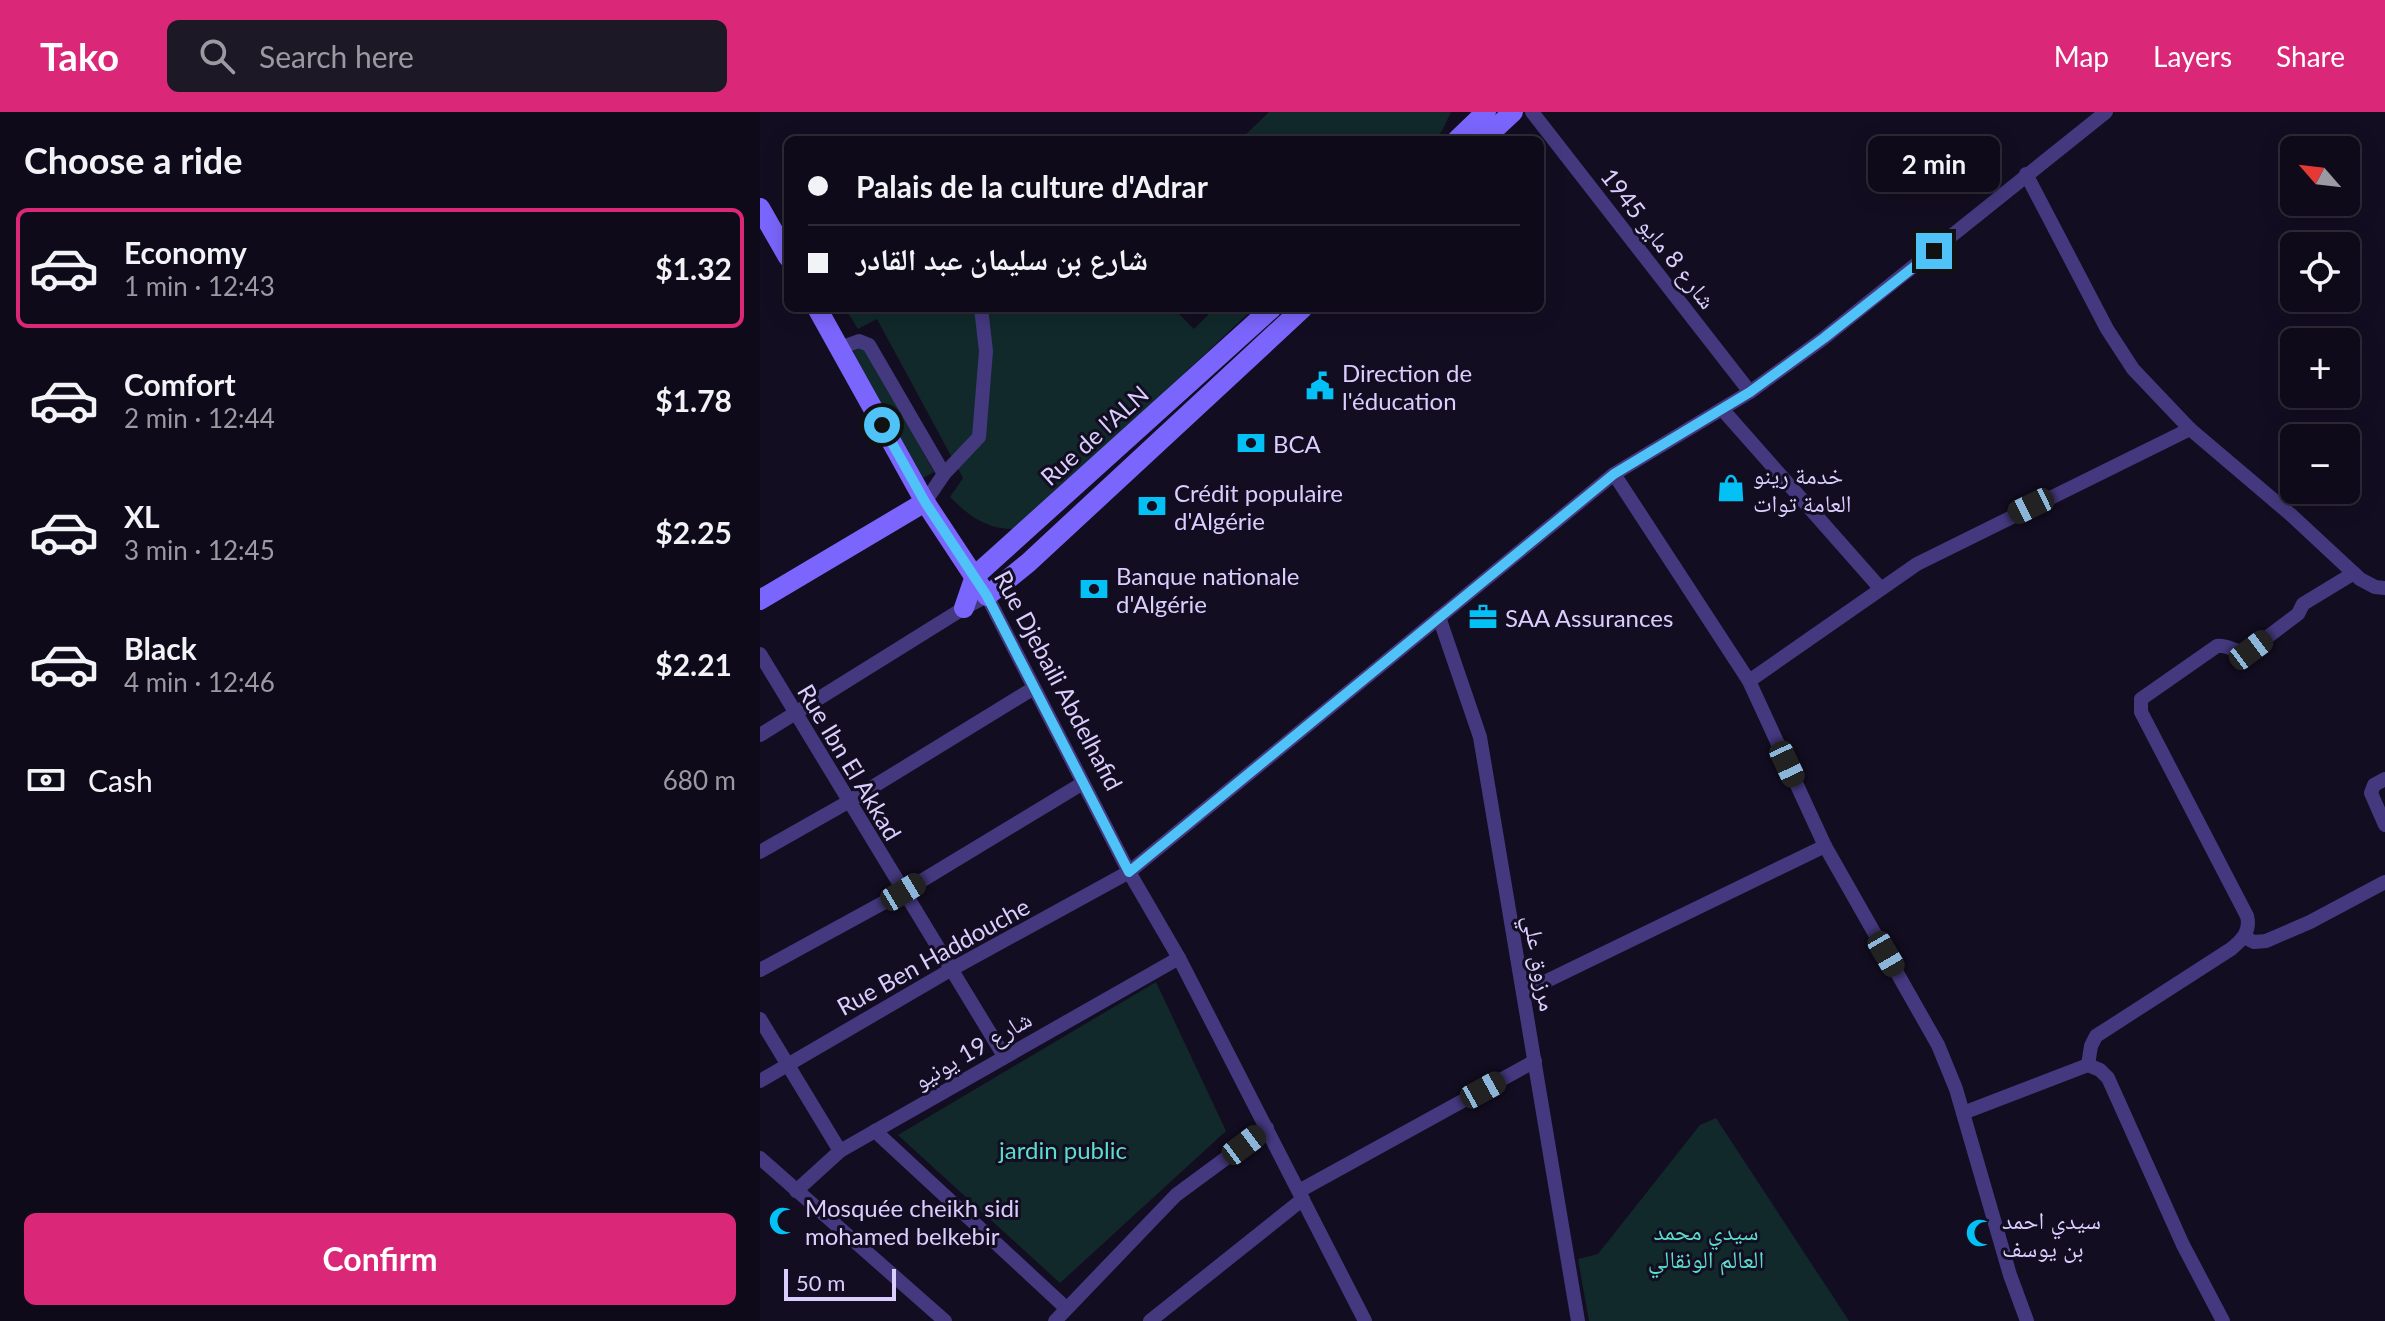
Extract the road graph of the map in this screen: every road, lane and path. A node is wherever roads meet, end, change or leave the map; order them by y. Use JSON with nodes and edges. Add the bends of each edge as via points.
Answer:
{"nodes":[{"id":1,"x":1486,"y":112,"type":"edge"},
{"id":2,"x":1513,"y":112,"type":"edge"},
{"id":3,"x":1532,"y":112,"type":"edge"},
{"id":4,"x":2106,"y":112,"type":"edge"},
{"id":5,"x":1461,"y":136,"type":"edge"},
{"id":6,"x":1487,"y":136,"type":"edge"},
{"id":7,"x":2026,"y":174,"type":"junction"},
{"id":8,"x":760,"y":208,"type":"edge"},
{"id":9,"x":784,"y":250,"type":"edge"},
{"id":10,"x":819,"y":312,"type":"edge"},
{"id":11,"x":981,"y":312,"type":"edge"},
{"id":12,"x":1268,"y":312,"type":"edge"},
{"id":13,"x":1299,"y":312,"type":"edge"},
{"id":14,"x":840,"y":348,"type":"junction"},
{"id":15,"x":1225,"y":351,"type":"junction"},
{"id":16,"x":1240,"y":367,"type":"junction"},
{"id":17,"x":1750,"y":392,"type":"junction"},
{"id":18,"x":1722,"y":409,"type":"junction"},
{"id":19,"x":2190,"y":429,"type":"junction"},
{"id":20,"x":944,"y":474,"type":"junction"},
{"id":21,"x":1614,"y":474,"type":"junction"},
{"id":22,"x":925,"y":502,"type":"junction"},
{"id":23,"x":2354,"y":573,"type":"junction"},
{"id":24,"x":975,"y":576,"type":"junction"},
{"id":25,"x":2385,"y":588,"type":"edge"},
{"id":26,"x":1881,"y":589,"type":"junction"},
{"id":27,"x":987,"y":596,"type":"junction"},
{"id":28,"x":760,"y":600,"type":"edge"},
{"id":29,"x":964,"y":608,"type":"junction"},
{"id":30,"x":1439,"y":617,"type":"junction"},
{"id":31,"x":760,"y":654,"type":"edge"},
{"id":32,"x":1749,"y":681,"type":"junction"},
{"id":33,"x":1034,"y":688,"type":"junction"},
{"id":34,"x":796,"y":715,"type":"junction"},
{"id":35,"x":760,"y":735,"type":"edge"},
{"id":36,"x":2385,"y":779,"type":"edge"},
{"id":37,"x":1083,"y":783,"type":"junction"},
{"id":38,"x":848,"y":802,"type":"junction"},
{"id":39,"x":2385,"y":825,"type":"edge"},
{"id":40,"x":1825,"y":846,"type":"junction"},
{"id":41,"x":760,"y":852,"type":"edge"},
{"id":42,"x":1129,"y":872,"type":"junction"},
{"id":43,"x":2385,"y":882,"type":"edge"},
{"id":44,"x":903,"y":892,"type":"junction"},
{"id":45,"x":2244,"y":937,"type":"junction"},
{"id":46,"x":1179,"y":958,"type":"junction"},
{"id":47,"x":952,"y":969,"type":"junction"},
{"id":48,"x":760,"y":970,"type":"edge"},
{"id":49,"x":1524,"y":992,"type":"junction"},
{"id":50,"x":760,"y":1019,"type":"edge"},
{"id":51,"x":1004,"y":1056,"type":"junction"},
{"id":52,"x":1535,"y":1061,"type":"junction"},
{"id":53,"x":789,"y":1063,"type":"junction"},
{"id":54,"x":2088,"y":1065,"type":"junction"},
{"id":55,"x":760,"y":1081,"type":"edge"},
{"id":56,"x":1963,"y":1113,"type":"junction"},
{"id":57,"x":1267,"y":1128,"type":"junction"},
{"id":58,"x":875,"y":1131,"type":"junction"},
{"id":59,"x":840,"y":1151,"type":"junction"},
{"id":60,"x":760,"y":1158,"type":"edge"},
{"id":61,"x":796,"y":1191,"type":"junction"},
{"id":62,"x":1301,"y":1195,"type":"junction"},
{"id":63,"x":1066,"y":1308,"type":"junction"},
{"id":64,"x":945,"y":1321,"type":"edge"},
{"id":65,"x":1055,"y":1321,"type":"edge"},
{"id":66,"x":1150,"y":1321,"type":"edge"},
{"id":67,"x":1365,"y":1321,"type":"edge"},
{"id":68,"x":1578,"y":1321,"type":"edge"},
{"id":69,"x":2027,"y":1321,"type":"edge"},
{"id":70,"x":2223,"y":1321,"type":"edge"}],
"edges":[{"from":1,"to":5,"type":"street"},
{"from":2,"to":6,"type":"street"},
{"from":3,"to":17,"type":"street","name":"شارع 8 مايو 1945"},
{"from":4,"to":7,"type":"street","name":"Rue Ben Haddouche"},
{"from":7,"to":17,"type":"street","name":"Rue Ben Haddouche"},
{"from":7,"to":19,"type":"street","via":[[2120,352]]},
{"from":8,"to":9,"type":"street"},
{"from":10,"to":14,"type":"street","name":"Rue Djebaili Abdelhafid"},
{"from":11,"to":20,"type":"street","via":[[986,351],[982,425],[979,437]]},
{"from":12,"to":15,"type":"street","name":"Rue de l'ALN"},
{"from":13,"to":16,"type":"street","name":"Rue de l'ALN"},
{"from":14,"to":20,"type":"street","via":[[859,341],[869,345]]},
{"from":14,"to":22,"type":"street","name":"Rue Djebaili Abdelhafid"},
{"from":15,"to":16,"type":"street"},
{"from":15,"to":24,"type":"street","name":"Rue de l'ALN"},
{"from":16,"to":27,"type":"street","name":"Rue de l'ALN"},
{"from":17,"to":18,"type":"street","name":"Rue Ben Haddouche"},
{"from":18,"to":21,"type":"street","name":"Rue Ben Haddouche"},
{"from":18,"to":26,"type":"street"},
{"from":19,"to":23,"type":"street"},
{"from":19,"to":26,"type":"street","via":[[1952,545]]},
{"from":20,"to":22,"type":"street"},
{"from":21,"to":30,"type":"street","name":"Rue Ben Haddouche"},
{"from":21,"to":32,"type":"street"},
{"from":22,"to":24,"type":"street","name":"Rue Djebaili Abdelhafid"},
{"from":22,"to":28,"type":"street"},
{"from":23,"to":25,"type":"street","via":[[2369,585]]},
{"from":23,"to":45,"type":"street","via":[[2303,604],[2298,614],[2249,651],[2217,646],[2140,702],[2247,916]]},
{"from":24,"to":27,"type":"street","name":"Rue Djebaili Abdelhafid"},
{"from":24,"to":29,"type":"street","name":"Rue de l'ALN"},
{"from":26,"to":32,"type":"street"},
{"from":27,"to":29,"type":"street"},
{"from":27,"to":33,"type":"street","name":"Rue Djebaili Abdelhafid"},
{"from":29,"to":34,"type":"street"},
{"from":30,"to":42,"type":"street","name":"Rue Ben Haddouche"},
{"from":30,"to":49,"type":"street","name":"مرزوق علي","via":[[1480,737]]},
{"from":31,"to":34,"type":"street","name":"Rue Ibn El Akkad"},
{"from":32,"to":40,"type":"street"},
{"from":33,"to":37,"type":"street","name":"Rue Djebaili Abdelhafid"},
{"from":33,"to":38,"type":"street"},
{"from":34,"to":35,"type":"street"},
{"from":34,"to":38,"type":"street","name":"Rue Ibn El Akkad"},
{"from":36,"to":39,"type":"street","via":[[2371,793]]},
{"from":37,"to":42,"type":"street","name":"Rue Djebaili Abdelhafid"},
{"from":37,"to":44,"type":"street"},
{"from":38,"to":41,"type":"street"},
{"from":38,"to":44,"type":"street","name":"Rue Ibn El Akkad"},
{"from":40,"to":49,"type":"street"},
{"from":40,"to":56,"type":"street","via":[[1938,1045]]},
{"from":42,"to":46,"type":"street","name":"Rue Djebaili Abdelhafid"},
{"from":42,"to":47,"type":"street","name":"Rue Ben Haddouche"},
{"from":43,"to":45,"type":"street","via":[[2266,941]]},
{"from":44,"to":47,"type":"street","name":"Rue Ibn El Akkad"},
{"from":44,"to":48,"type":"street"},
{"from":45,"to":54,"type":"street","via":[[2099,1033]]},
{"from":46,"to":51,"type":"street","name":"شارع 19 يونيو"},
{"from":46,"to":57,"type":"street","name":"Rue Djebaili Abdelhafid"},
{"from":47,"to":51,"type":"street","name":"Rue Ibn El Akkad"},
{"from":47,"to":53,"type":"street","name":"Rue Ben Haddouche"},
{"from":49,"to":52,"type":"street","name":"مرزوق علي"},
{"from":50,"to":53,"type":"street"},
{"from":51,"to":58,"type":"street","name":"شارع 19 يونيو"},
{"from":52,"to":62,"type":"street"},
{"from":52,"to":68,"type":"street","name":"مرزوق علي"},
{"from":53,"to":55,"type":"street","name":"Rue Ben Haddouche"},
{"from":53,"to":59,"type":"street"},
{"from":54,"to":56,"type":"street"},
{"from":54,"to":70,"type":"street","via":[[2108,1078]]},
{"from":56,"to":69,"type":"street"},
{"from":57,"to":62,"type":"street","name":"Rue Djebaili Abdelhafid"},
{"from":57,"to":63,"type":"street","via":[[1176,1195]]},
{"from":58,"to":59,"type":"street","name":"شارع 19 يونيو"},
{"from":58,"to":63,"type":"street"},
{"from":59,"to":61,"type":"street","name":"شارع 19 يونيو"},
{"from":60,"to":61,"type":"street"},
{"from":61,"to":64,"type":"street"},
{"from":62,"to":66,"type":"street"},
{"from":62,"to":67,"type":"street","name":"Rue Djebaili Abdelhafid"},
{"from":63,"to":65,"type":"street"}]}
